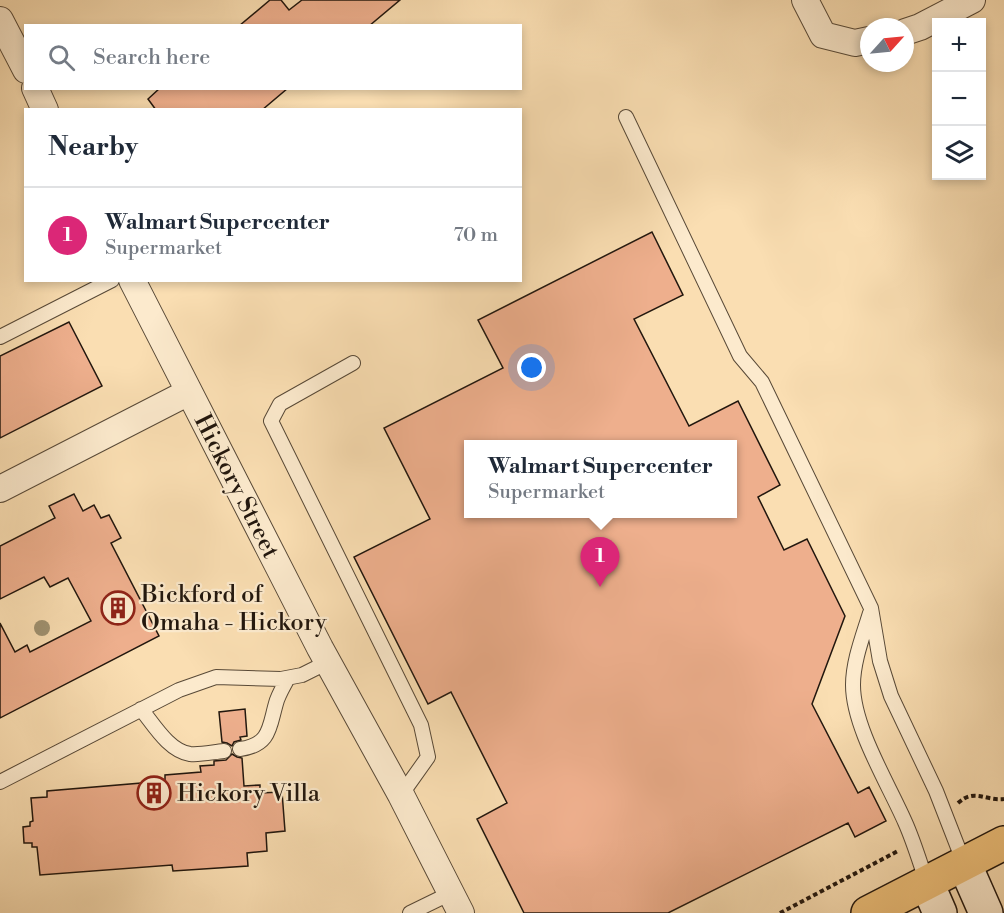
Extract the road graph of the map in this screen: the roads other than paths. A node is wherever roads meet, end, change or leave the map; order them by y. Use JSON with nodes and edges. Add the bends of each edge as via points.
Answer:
{"nodes":[{"id":1,"x":805,"y":0,"type":"edge"},
{"id":2,"x":972,"y":0,"type":"edge"},
{"id":3,"x":0,"y":20,"type":"edge"},
{"id":4,"x":914,"y":29,"type":"edge"},
{"id":5,"x":860,"y":42,"type":"edge"},
{"id":6,"x":24,"y":66,"type":"edge"},
{"id":7,"x":36,"y":90,"type":"edge"},
{"id":8,"x":44,"y":108,"type":"edge"},
{"id":9,"x":626,"y":117,"type":"dead end"},
{"id":10,"x":108,"y":282,"type":"edge"},
{"id":11,"x":133,"y":282,"type":"edge"},
{"id":12,"x":0,"y":337,"type":"edge"},
{"id":13,"x":353,"y":363,"type":"dead end"},
{"id":14,"x":189,"y":392,"type":"junction"},
{"id":15,"x":0,"y":489,"type":"edge"},
{"id":16,"x":871,"y":608,"type":"junction"},
{"id":17,"x":328,"y":662,"type":"junction"},
{"id":18,"x":288,"y":678,"type":"junction"},
{"id":19,"x":141,"y":709,"type":"junction"},
{"id":20,"x":240,"y":749,"type":"dead end"},
{"id":21,"x":224,"y":751,"type":"dead end"},
{"id":22,"x":0,"y":782,"type":"edge"},
{"id":23,"x":401,"y":795,"type":"junction"},
{"id":24,"x":1004,"y":843,"type":"edge"},
{"id":25,"x":964,"y":863,"type":"junction"},
{"id":26,"x":927,"y":883,"type":"junction"},
{"id":27,"x":456,"y":903,"type":"edge"},
{"id":28,"x":410,"y":913,"type":"edge"},
{"id":29,"x":868,"y":913,"type":"edge"},
{"id":30,"x":940,"y":913,"type":"edge"},
{"id":31,"x":986,"y":913,"type":"edge"}],
"edges":[{"from":1,"to":5,"type":"street","via":[[823,35]]},
{"from":2,"to":4,"type":"street"},
{"from":3,"to":6,"type":"street"},
{"from":7,"to":8,"type":"street"},
{"from":9,"to":16,"type":"lane","via":[[740,356],[762,382]]},
{"from":10,"to":12,"type":"lane"},
{"from":11,"to":14,"type":"street","name":"Hickory Street"},
{"from":13,"to":23,"type":"lane","via":[[280,404],[271,421],[421,725],[428,757]]},
{"from":14,"to":15,"type":"street"},
{"from":14,"to":17,"type":"street","name":"Hickory Street"},
{"from":16,"to":25,"type":"lane","via":[[884,677]]},
{"from":16,"to":26,"type":"lane","via":[[855,664],[855,705]]},
{"from":17,"to":18,"type":"lane"},
{"from":17,"to":23,"type":"street","name":"Hickory Street"},
{"from":18,"to":19,"type":"lane","via":[[216,677]]},
{"from":18,"to":20,"type":"lane","via":[[263,740]]},
{"from":19,"to":21,"type":"lane","via":[[179,751]]},
{"from":19,"to":22,"type":"lane"},
{"from":23,"to":27,"type":"street","name":"Hickory Street"},
{"from":24,"to":25,"type":"main road"},
{"from":25,"to":26,"type":"main road"},
{"from":25,"to":31,"type":"street"},
{"from":26,"to":29,"type":"main road"},
{"from":26,"to":30,"type":"street"},
{"from":27,"to":28,"type":"lane"}]}
